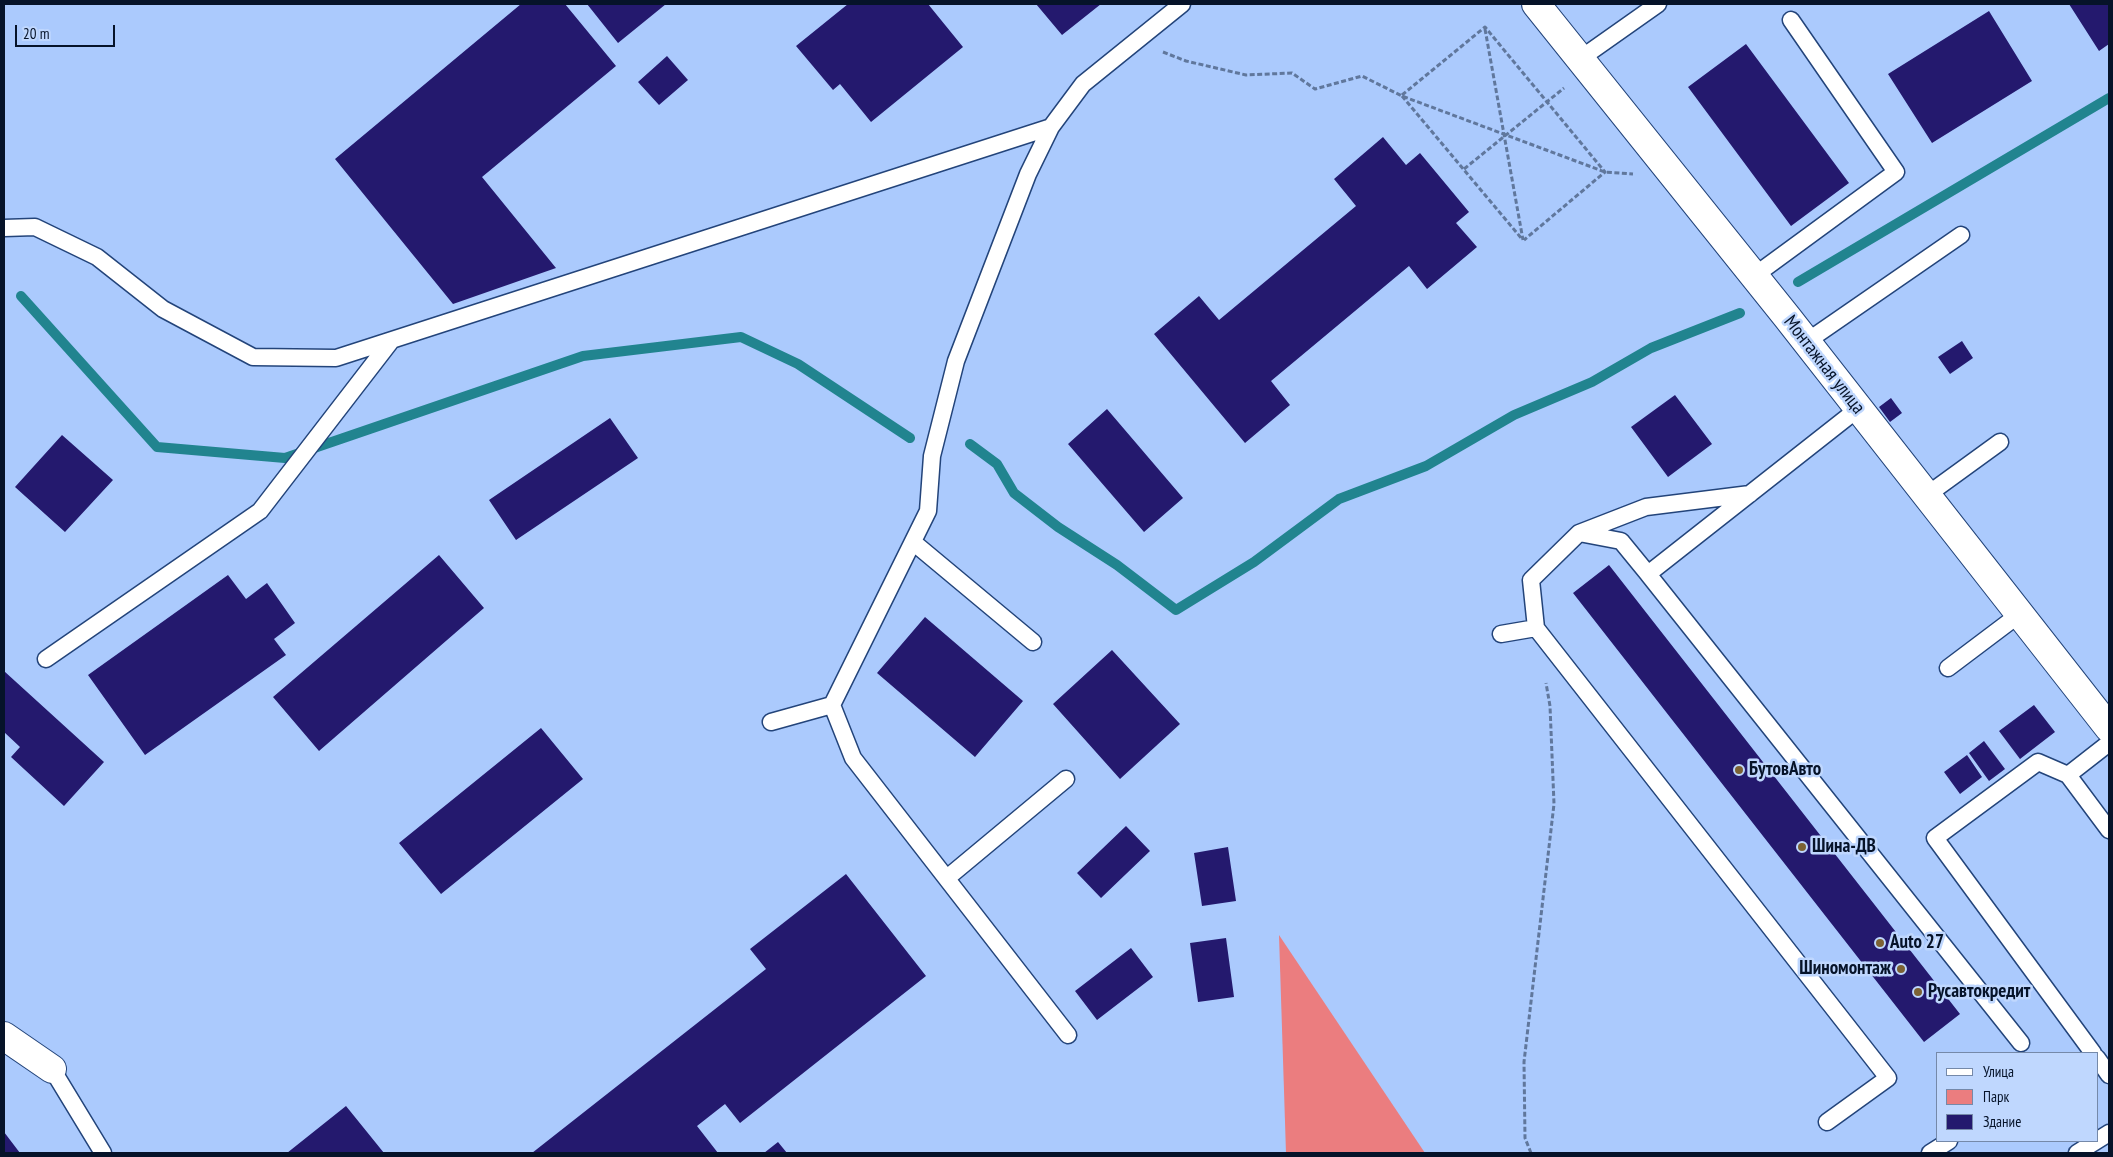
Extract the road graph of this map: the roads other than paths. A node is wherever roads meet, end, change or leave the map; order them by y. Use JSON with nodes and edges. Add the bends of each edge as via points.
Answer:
{"nodes":[{"id":1,"x":1182,"y":4,"type":"edge"},
{"id":2,"x":1536,"y":4,"type":"edge"},
{"id":3,"x":1658,"y":4,"type":"edge"},
{"id":4,"x":1791,"y":20,"type":"dead end"},
{"id":5,"x":1580,"y":59,"type":"junction"},
{"id":6,"x":1051,"y":127,"type":"junction"},
{"id":7,"x":4,"y":228,"type":"edge"},
{"id":8,"x":1961,"y":235,"type":"dead end"},
{"id":9,"x":1754,"y":276,"type":"junction"},
{"id":10,"x":391,"y":341,"type":"junction"},
{"id":11,"x":1806,"y":342,"type":"junction"},
{"id":12,"x":1859,"y":408,"type":"junction"},
{"id":13,"x":2000,"y":442,"type":"dead end"},
{"id":14,"x":1750,"y":494,"type":"junction"},
{"id":15,"x":1927,"y":495,"type":"junction"},
{"id":16,"x":1579,"y":533,"type":"junction"},
{"id":17,"x":913,"y":542,"type":"junction"},
{"id":18,"x":1648,"y":574,"type":"junction"},
{"id":19,"x":2021,"y":613,"type":"junction"},
{"id":20,"x":1536,"y":628,"type":"junction"},
{"id":21,"x":1501,"y":634,"type":"dead end"},
{"id":22,"x":1033,"y":642,"type":"dead end"},
{"id":23,"x":46,"y":659,"type":"dead end"},
{"id":24,"x":1948,"y":668,"type":"dead end"},
{"id":25,"x":832,"y":706,"type":"junction"},
{"id":26,"x":771,"y":722,"type":"dead end"},
{"id":27,"x":2109,"y":728,"type":"edge"},
{"id":28,"x":2109,"y":743,"type":"edge"},
{"id":29,"x":2068,"y":775,"type":"junction"},
{"id":30,"x":1066,"y":779,"type":"dead end"},
{"id":31,"x":2109,"y":830,"type":"edge"},
{"id":32,"x":947,"y":878,"type":"junction"},
{"id":33,"x":1068,"y":1035,"type":"dead end"},
{"id":34,"x":4,"y":1036,"type":"edge"},
{"id":35,"x":2021,"y":1044,"type":"dead end"},
{"id":36,"x":2092,"y":1052,"type":"edge"},
{"id":37,"x":2098,"y":1061,"type":"edge"},
{"id":38,"x":52,"y":1069,"type":"joint"},
{"id":39,"x":2109,"y":1075,"type":"edge"},
{"id":40,"x":1827,"y":1122,"type":"dead end"},
{"id":41,"x":2109,"y":1133,"type":"edge"},
{"id":42,"x":2098,"y":1140,"type":"edge"},
{"id":43,"x":1947,"y":1142,"type":"edge"},
{"id":44,"x":2095,"y":1142,"type":"edge"},
{"id":45,"x":103,"y":1153,"type":"edge"},
{"id":46,"x":1930,"y":1153,"type":"edge"},
{"id":47,"x":2077,"y":1153,"type":"edge"}],
"edges":[{"from":1,"to":6,"type":"lane","via":[[1083,84]]},
{"from":2,"to":5,"type":"street","name":"Монтажная улица"},
{"from":3,"to":5,"type":"lane"},
{"from":4,"to":9,"type":"lane","via":[[1896,172]]},
{"from":5,"to":9,"type":"street","name":"Монтажная улица"},
{"from":6,"to":10,"type":"lane"},
{"from":6,"to":17,"type":"lane","via":[[1028,174],[956,361],[932,456],[928,511]]},
{"from":7,"to":10,"type":"lane","via":[[35,227],[97,257],[163,309],[253,357],[336,358]]},
{"from":8,"to":11,"type":"lane"},
{"from":9,"to":11,"type":"street","name":"Монтажная улица"},
{"from":10,"to":23,"type":"lane","via":[[260,511]]},
{"from":11,"to":12,"type":"street","name":"Монтажная улица"},
{"from":12,"to":14,"type":"lane"},
{"from":12,"to":15,"type":"street","name":"Монтажная улица"},
{"from":13,"to":15,"type":"lane"},
{"from":14,"to":16,"type":"lane","via":[[1646,508]]},
{"from":14,"to":18,"type":"lane"},
{"from":15,"to":19,"type":"street","name":"Монтажная улица"},
{"from":16,"to":18,"type":"lane","via":[[1620,541]]},
{"from":16,"to":20,"type":"lane","via":[[1531,580]]},
{"from":17,"to":22,"type":"lane"},
{"from":17,"to":25,"type":"lane"},
{"from":18,"to":35,"type":"lane"},
{"from":19,"to":24,"type":"lane"},
{"from":19,"to":27,"type":"street","name":"Монтажная улица"},
{"from":20,"to":21,"type":"lane"},
{"from":20,"to":40,"type":"lane","via":[[1888,1078]]},
{"from":25,"to":26,"type":"lane"},
{"from":25,"to":32,"type":"lane","via":[[853,758]]},
{"from":28,"to":29,"type":"lane"},
{"from":29,"to":31,"type":"lane"},
{"from":29,"to":36,"type":"lane","via":[[2038,762],[1935,838]]},
{"from":30,"to":32,"type":"lane"},
{"from":32,"to":33,"type":"lane"},
{"from":34,"to":38,"type":"street"},
{"from":37,"to":39,"type":"lane"},
{"from":38,"to":45,"type":"lane"},
{"from":41,"to":42,"type":"lane"},
{"from":43,"to":46,"type":"lane"},
{"from":44,"to":47,"type":"lane"}]}
